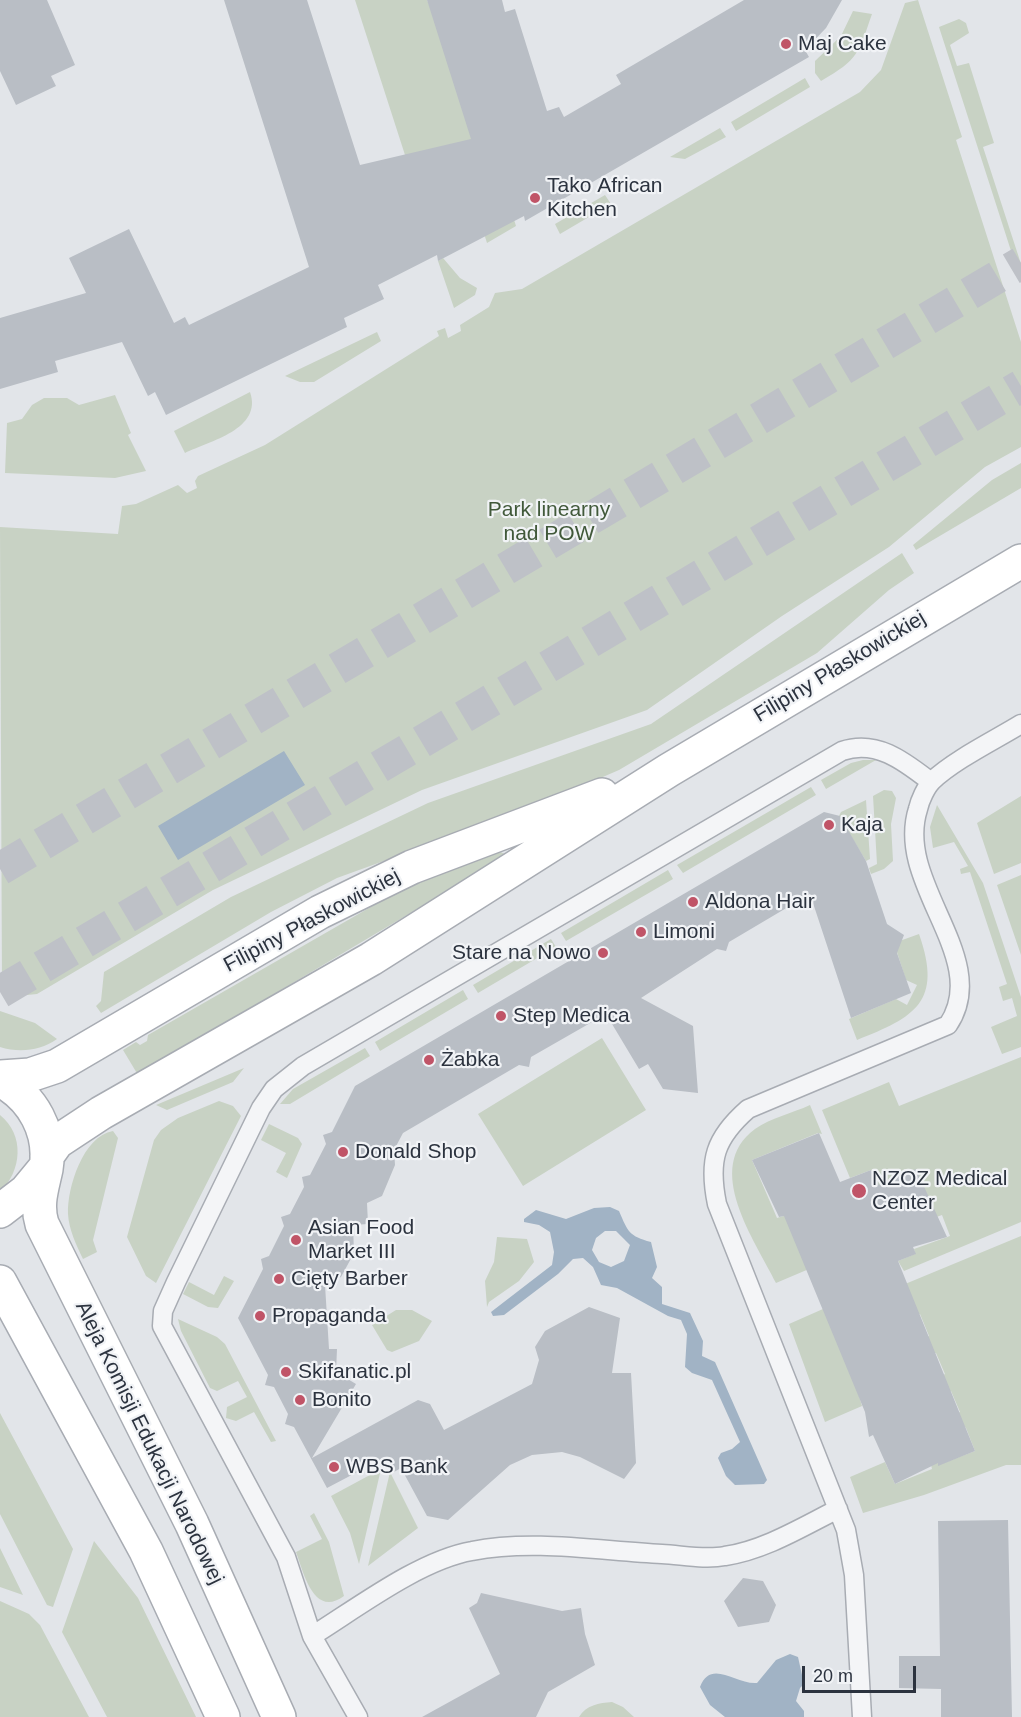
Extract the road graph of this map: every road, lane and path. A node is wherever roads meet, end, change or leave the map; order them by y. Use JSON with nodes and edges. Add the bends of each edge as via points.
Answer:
{"nodes":[{"id":1,"x":1018,"y":560,"type":"edge"},
{"id":2,"x":1021,"y":724,"type":"edge"},
{"id":3,"x":677,"y":764,"type":"junction"},
{"id":4,"x":931,"y":782,"type":"junction"},
{"id":5,"x":0,"y":1079,"type":"edge"},
{"id":6,"x":47,"y":1161,"type":"junction"},
{"id":7,"x":0,"y":1211,"type":"edge"},
{"id":8,"x":0,"y":1282,"type":"edge"},
{"id":9,"x":838,"y":1509,"type":"junction"},
{"id":10,"x":312,"y":1636,"type":"junction"},
{"id":11,"x":223,"y":1717,"type":"edge"},
{"id":12,"x":279,"y":1717,"type":"edge"},
{"id":13,"x":358,"y":1717,"type":"edge"},
{"id":14,"x":862,"y":1717,"type":"edge"}],
"edges":[{"from":1,"to":3,"type":"main road","name":"Filipiny Płaskowickiej"},
{"from":2,"to":4,"type":"lane"},
{"from":3,"to":5,"type":"main road","name":"Filipiny Płaskowickiej","via":[[412,867],[320,912],[57,1066]]},
{"from":3,"to":6,"type":"main road","name":"Filipiny Płaskowickiej","via":[[371,959],[100,1113],[57,1142]]},
{"from":4,"to":9,"type":"lane","via":[[914,819],[913,850],[954,953],[962,994],[957,1011],[948,1025],[748,1109],[730,1125],[714,1162],[712,1182],[717,1204]]},
{"from":4,"to":10,"type":"lane","via":[[899,757],[883,751],[854,747],[842,751],[303,1066],[274,1089],[261,1108],[166,1302],[162,1326],[286,1557]]},
{"from":5,"to":6,"type":"main road","via":[[30,1103],[44,1133]]},
{"from":6,"to":7,"type":"main road","name":"Filipiny Płaskowickiej","via":[[26,1191]]},
{"from":6,"to":12,"type":"main road","name":"Aleja Komisji Edukacji Narodowej","via":[[38,1203],[42,1224],[192,1524]]},
{"from":8,"to":11,"type":"main road","via":[[146,1551]]},
{"from":9,"to":10,"type":"lane","via":[[750,1551],[723,1557],[566,1548],[471,1551],[422,1569]]},
{"from":9,"to":14,"type":"lane","via":[[854,1575]]},
{"from":10,"to":13,"type":"lane"}]}
